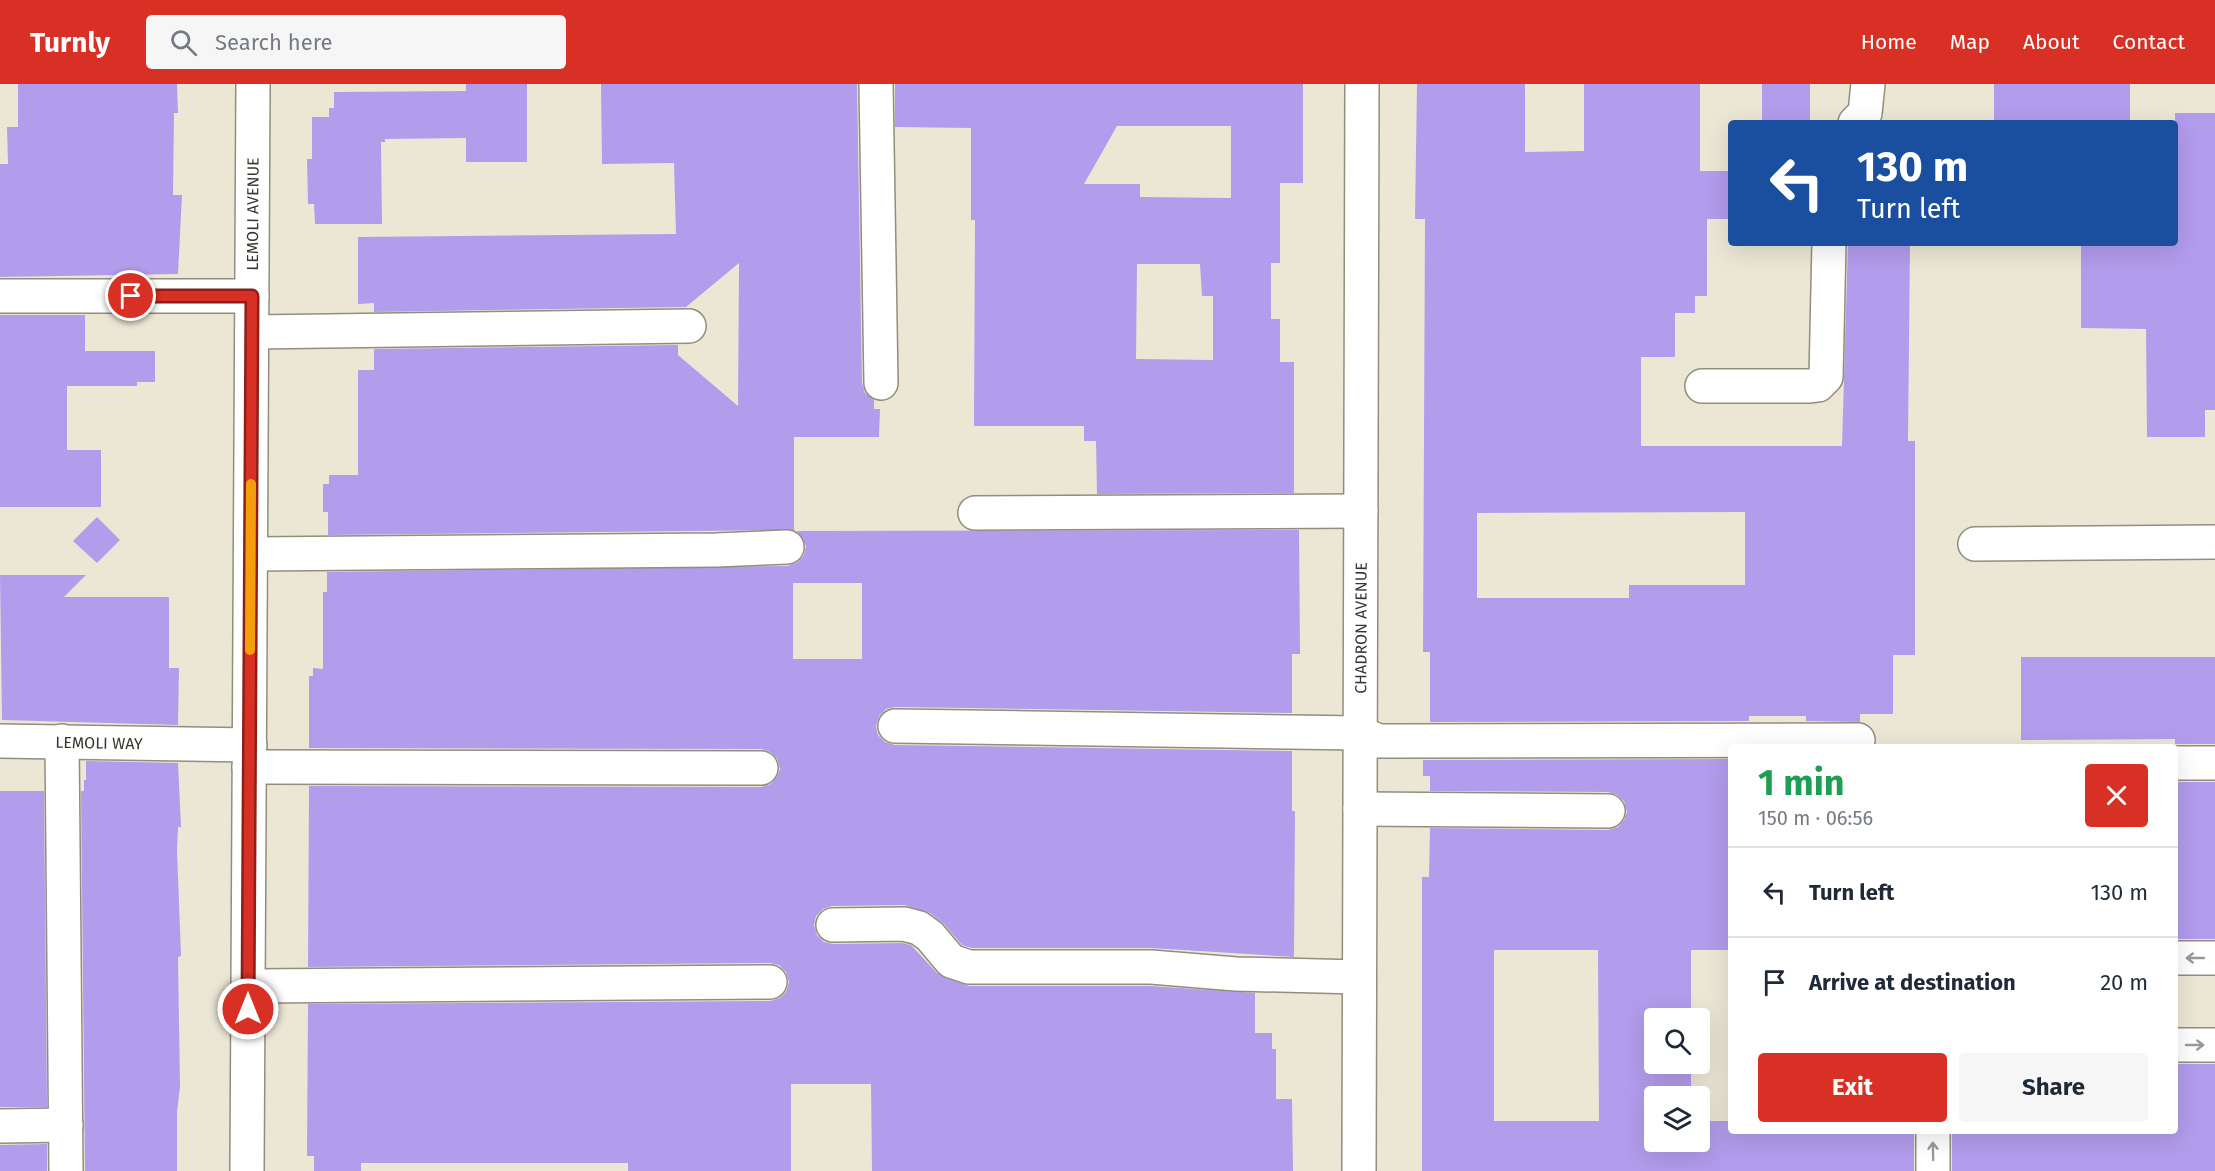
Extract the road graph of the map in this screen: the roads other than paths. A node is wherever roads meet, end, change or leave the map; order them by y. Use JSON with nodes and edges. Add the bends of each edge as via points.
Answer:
{"nodes":[{"id":1,"x":253,"y":84,"type":"edge"},
{"id":2,"x":876,"y":84,"type":"edge"},
{"id":3,"x":1362,"y":84,"type":"edge"},
{"id":4,"x":1868,"y":84,"type":"edge"},
{"id":5,"x":1858,"y":120,"type":"edge"},
{"id":6,"x":1829,"y":246,"type":"edge"},
{"id":7,"x":0,"y":296,"type":"edge"},
{"id":8,"x":252,"y":296,"type":"junction"},
{"id":9,"x":690,"y":326,"type":"dead end"},
{"id":10,"x":252,"y":332,"type":"junction"},
{"id":11,"x":881,"y":383,"type":"dead end"},
{"id":12,"x":1702,"y":386,"type":"dead end"},
{"id":13,"x":1361,"y":511,"type":"junction"},
{"id":14,"x":975,"y":513,"type":"dead end"},
{"id":15,"x":2215,"y":542,"type":"edge"},
{"id":16,"x":1975,"y":544,"type":"dead end"},
{"id":17,"x":787,"y":547,"type":"dead end"},
{"id":18,"x":251,"y":554,"type":"junction"},
{"id":19,"x":895,"y":726,"type":"dead end"},
{"id":20,"x":1360,"y":733,"type":"junction"},
{"id":21,"x":1858,"y":740,"type":"dead end"},
{"id":22,"x":0,"y":741,"type":"edge"},
{"id":23,"x":62,"y":741,"type":"junction"},
{"id":24,"x":249,"y":756,"type":"junction"},
{"id":25,"x":2215,"y":763,"type":"edge"},
{"id":26,"x":2178,"y":764,"type":"edge"},
{"id":27,"x":761,"y":768,"type":"dead end"},
{"id":28,"x":1360,"y":809,"type":"junction"},
{"id":29,"x":1608,"y":811,"type":"dead end"},
{"id":30,"x":833,"y":925,"type":"dead end"},
{"id":31,"x":2178,"y":958,"type":"edge"},
{"id":32,"x":2215,"y":958,"type":"edge"},
{"id":33,"x":1359,"y":977,"type":"junction"},
{"id":34,"x":770,"y":982,"type":"dead end"},
{"id":35,"x":248,"y":986,"type":"junction"},
{"id":36,"x":2178,"y":1045,"type":"edge"},
{"id":37,"x":2215,"y":1045,"type":"edge"},
{"id":38,"x":66,"y":1125,"type":"junction"},
{"id":39,"x":0,"y":1126,"type":"edge"},
{"id":40,"x":1933,"y":1134,"type":"edge"},
{"id":41,"x":66,"y":1171,"type":"edge"},
{"id":42,"x":247,"y":1171,"type":"edge"},
{"id":43,"x":1359,"y":1171,"type":"edge"},
{"id":44,"x":1934,"y":1171,"type":"edge"}],
"edges":[{"from":1,"to":8,"type":"street","name":"LEMOLI AVENUE"},
{"from":2,"to":11,"type":"street"},
{"from":3,"to":13,"type":"street","name":"CHADRON AVENUE"},
{"from":4,"to":5,"type":"street","via":[[1865,113]]},
{"from":6,"to":12,"type":"street","via":[[1826,377],[1818,385],[1810,386]]},
{"from":7,"to":8,"type":"street"},
{"from":8,"to":10,"type":"street","name":"LEMOLI AVENUE"},
{"from":9,"to":10,"type":"street"},
{"from":10,"to":18,"type":"street","name":"LEMOLI AVENUE"},
{"from":13,"to":14,"type":"street"},
{"from":13,"to":20,"type":"street","name":"CHADRON AVENUE"},
{"from":15,"to":16,"type":"street"},
{"from":17,"to":18,"type":"street"},
{"from":18,"to":24,"type":"street","name":"LEMOLI AVENUE"},
{"from":19,"to":20,"type":"street"},
{"from":20,"to":21,"type":"street","via":[[1379,741]]},
{"from":20,"to":28,"type":"street","name":"CHADRON AVENUE"},
{"from":22,"to":23,"type":"street","name":"LEMOLI WAY"},
{"from":23,"to":24,"type":"street","name":"LEMOLI WAY","via":[[197,743]]},
{"from":23,"to":38,"type":"street"},
{"from":24,"to":27,"type":"street","name":"LEMOLI WAY"},
{"from":24,"to":35,"type":"street","name":"LEMOLI AVENUE"},
{"from":25,"to":26,"type":"street"},
{"from":28,"to":29,"type":"street"},
{"from":28,"to":33,"type":"street","name":"CHADRON AVENUE"},
{"from":30,"to":33,"type":"street","via":[[904,924],[919,928],[951,961],[969,968],[1151,967]]},
{"from":32,"to":31,"type":"street","one_way":true},
{"from":33,"to":43,"type":"street","name":"CHADRON AVENUE"},
{"from":34,"to":35,"type":"street"},
{"from":35,"to":42,"type":"street","name":"LEMOLI AVENUE"},
{"from":36,"to":37,"type":"street","one_way":true},
{"from":38,"to":39,"type":"street"},
{"from":38,"to":41,"type":"street"},
{"from":44,"to":40,"type":"street","one_way":true}]}
